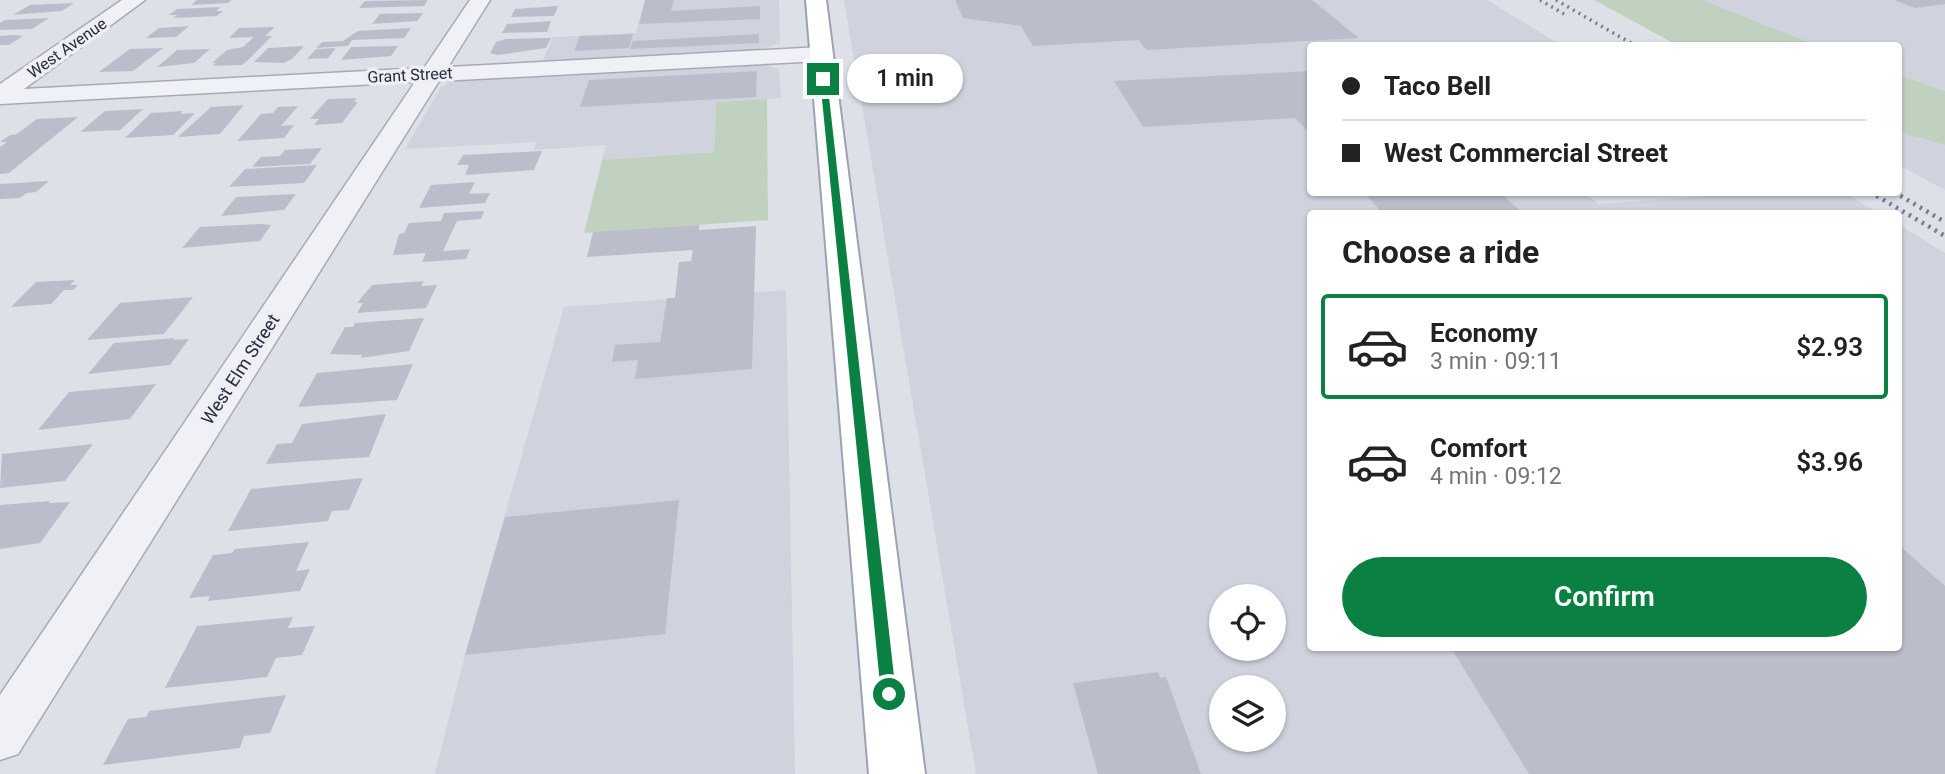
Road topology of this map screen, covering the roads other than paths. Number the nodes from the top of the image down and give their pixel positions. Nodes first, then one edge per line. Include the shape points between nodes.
1 (135, 0) edge
2 (480, 0) edge
3 (816, 0) edge
4 (821, 54) junction
5 (433, 74) junction
6 (0, 96) edge
7 (0, 738) edge
8 (897, 774) edge

1 - 6 street, West Avenue
2 - 5 street, West Elm Street
3 - 4 main road
4 - 5 street, Grant Street
4 - 8 main road
5 - 6 street, Grant Street
5 - 7 street, West Elm Street

